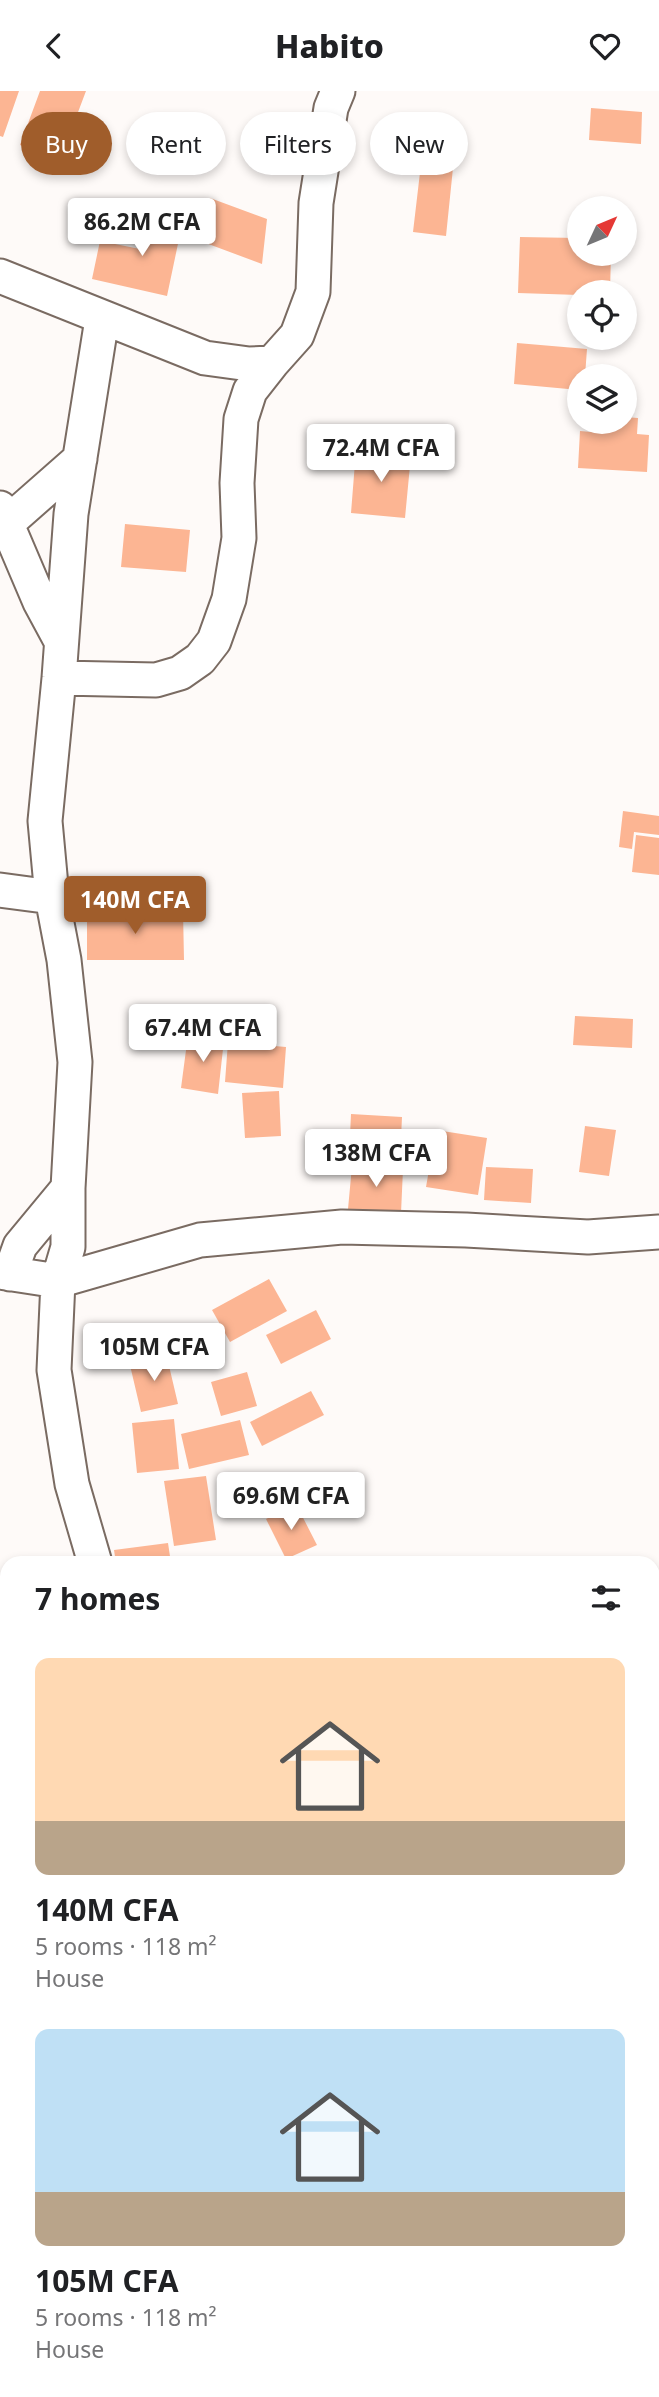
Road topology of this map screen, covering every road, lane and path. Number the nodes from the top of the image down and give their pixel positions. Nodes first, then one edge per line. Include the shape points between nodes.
1 (338, 91) edge
2 (0, 276) edge
3 (102, 319) junction
4 (272, 363) junction
5 (80, 460) junction
6 (3, 516) edge
7 (61, 641) junction
8 (59, 678) junction
9 (0, 890) edge
10 (52, 897) junction
11 (68, 1188) junction
12 (659, 1233) edge
13 (5, 1273) edge
14 (58, 1281) junction
15 (93, 1556) edge

1 - 4 street via 331,108 316,203 313,292 297,335
2 - 3 street
3 - 4 street via 205,358
3 - 5 street
4 - 8 street via 250,391 241,419 239,538 229,599 214,641 200,659 180,673 156,680
5 - 6 street
5 - 7 street
6 - 7 street
7 - 8 street
8 - 10 street via 45,821
9 - 10 street
10 - 11 street via 75,1062
11 - 13 street via 20,1246
11 - 14 street via 68,1247
12 - 14 street via 588,1237 342,1227 200,1240
13 - 14 street
14 - 15 street via 54,1370 72,1484

